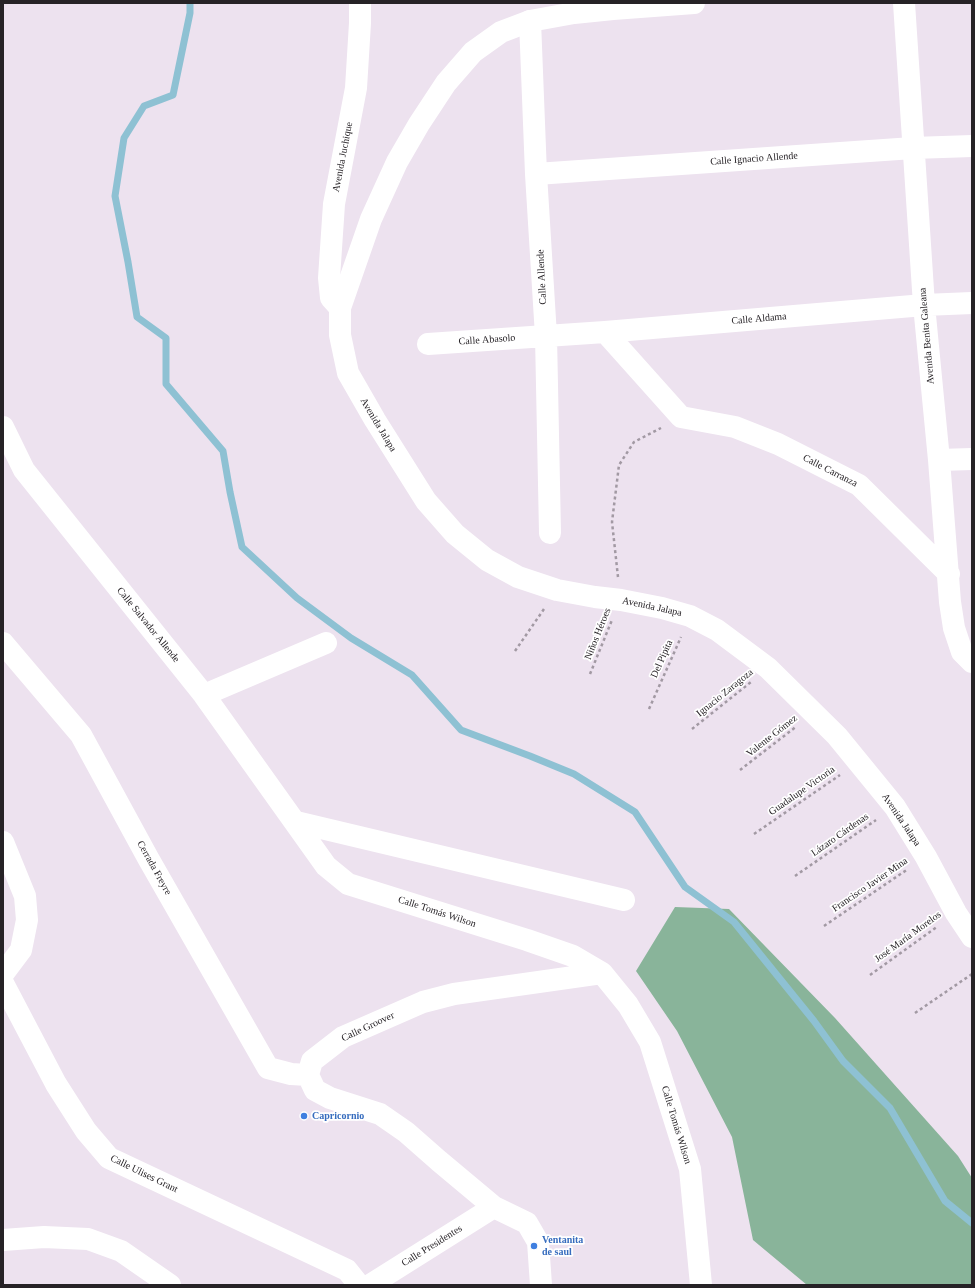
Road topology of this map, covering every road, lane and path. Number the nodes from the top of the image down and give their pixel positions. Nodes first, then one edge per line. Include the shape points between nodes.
1 (360, 3) edge
2 (694, 3) edge
3 (904, 3) edge
4 (530, 21) junction
5 (972, 146) edge
6 (913, 148) junction
7 (536, 174) junction
8 (972, 303) edge
9 (924, 305) junction
10 (340, 308) junction
11 (605, 332) junction
12 (546, 336) junction
13 (428, 344) dead end
14 (681, 417) junction
15 (3, 427) edge
16 (940, 460) junction
17 (972, 460) edge
18 (550, 533) dead end
19 (949, 574) junction
20 (557, 590) junction
21 (621, 600) junction
22 (690, 616) junction
23 (3, 643) edge
24 (326, 644) dead end
25 (516, 651) dead end
26 (972, 662) edge
27 (768, 668) junction
28 (590, 674) dead end
29 (204, 695) junction
30 (649, 709) dead end
31 (813, 714) junction
32 (692, 729) dead end
33 (858, 762) junction
34 (740, 770) dead end
35 (895, 807) junction
36 (296, 822) junction
37 (754, 834) dead end
38 (3, 842) edge
39 (926, 857) junction
40 (795, 876) dead end
41 (624, 900) dead end
42 (956, 913) junction
43 (824, 926) dead end
44 (972, 937) edge
45 (602, 973) junction
46 (3, 974) edge
47 (972, 974) edge
48 (870, 975) dead end
49 (3, 983) edge
50 (915, 1013) dead end
51 (308, 1075) junction
52 (494, 1207) junction
53 (3, 1240) edge
54 (170, 1285) edge
55 (359, 1285) edge
56 (370, 1285) edge
57 (541, 1285) edge
58 (701, 1285) edge

1 - 10 street, Avenida Juchique via 356,88 334,204 329,278 331,298
2 - 4 street via 574,13
3 - 6 street, Avenida Benita Galeana
4 - 7 street, Calle Allende
4 - 10 street via 501,32 473,52 446,83 397,162 371,219
5 - 6 street, Calle Ignacio Allende
6 - 7 street, Calle Ignacio Allende
6 - 9 street, Avenida Benita Galeana
7 - 12 street, Calle Allende
8 - 9 street, Calle Aldama
9 - 11 street, Calle Aldama
9 - 16 street, Avenida Benita Galeana
10 - 20 street, Avenida Jalapa via 340,335 348,373 426,501 455,534 487,560 518,577
11 - 12 street, Calle Aldama
11 - 14 street
12 - 13 street, Calle Abasolo
12 - 18 street, Calle Allende
14 - 19 street, Calle Carranza via 735,428 778,444 859,485
14 - 21 path via 634,442 619,465 612,522
15 - 29 street, Calle Salvador Allende via 24,470
16 - 17 street
16 - 19 street, Avenida Benita Galeana
19 - 26 street, Avenida Benita Galeana via 954,628 962,652
20 - 21 street, Avenida Jalapa
20 - 25 path
21 - 22 street, Avenida Jalapa
21 - 28 path, Niños Héroes
22 - 27 street, Avenida Jalapa via 717,630
22 - 30 path, Del Pipita
23 - 51 street, Cerrada Freyre via 81,735 268,1068
24 - 29 street
27 - 31 street, Avenida Jalapa
27 - 32 path, Ignacio Zaragoza
29 - 36 street, Calle Salvador Allende
31 - 33 street, Avenida Jalapa via 837,736
31 - 34 path, Valente Gómez
33 - 35 street, Avenida Jalapa
33 - 37 path, Guadalupe Victoria
35 - 39 street, Avenida Jalapa
35 - 40 path, Lázaro Cárdenas
36 - 41 street
36 - 45 street, Calle Tomás Wilson via 326,866 348,884 573,956
38 - 46 street via 24,896 27,920 21,950
39 - 42 street, Avenida Jalapa
39 - 43 path, Francisco Javier Mina
42 - 44 street, Avenida Jalapa
42 - 48 path, José María Morelos
45 - 51 street, Calle Groover via 454,994 423,1002 343,1037 312,1061
45 - 58 street, Calle Tomás Wilson via 628,1005 650,1042 690,1169
47 - 50 path
49 - 55 street, Calle Ulises Grant via 56,1084 86,1131 108,1158 347,1270
51 - 52 street via 315,1090 330,1098 380,1114 406,1132
52 - 56 street, Calle Presidentes
52 - 57 street via 527,1223 538,1242
53 - 54 street via 44,1237 88,1239 121,1252

